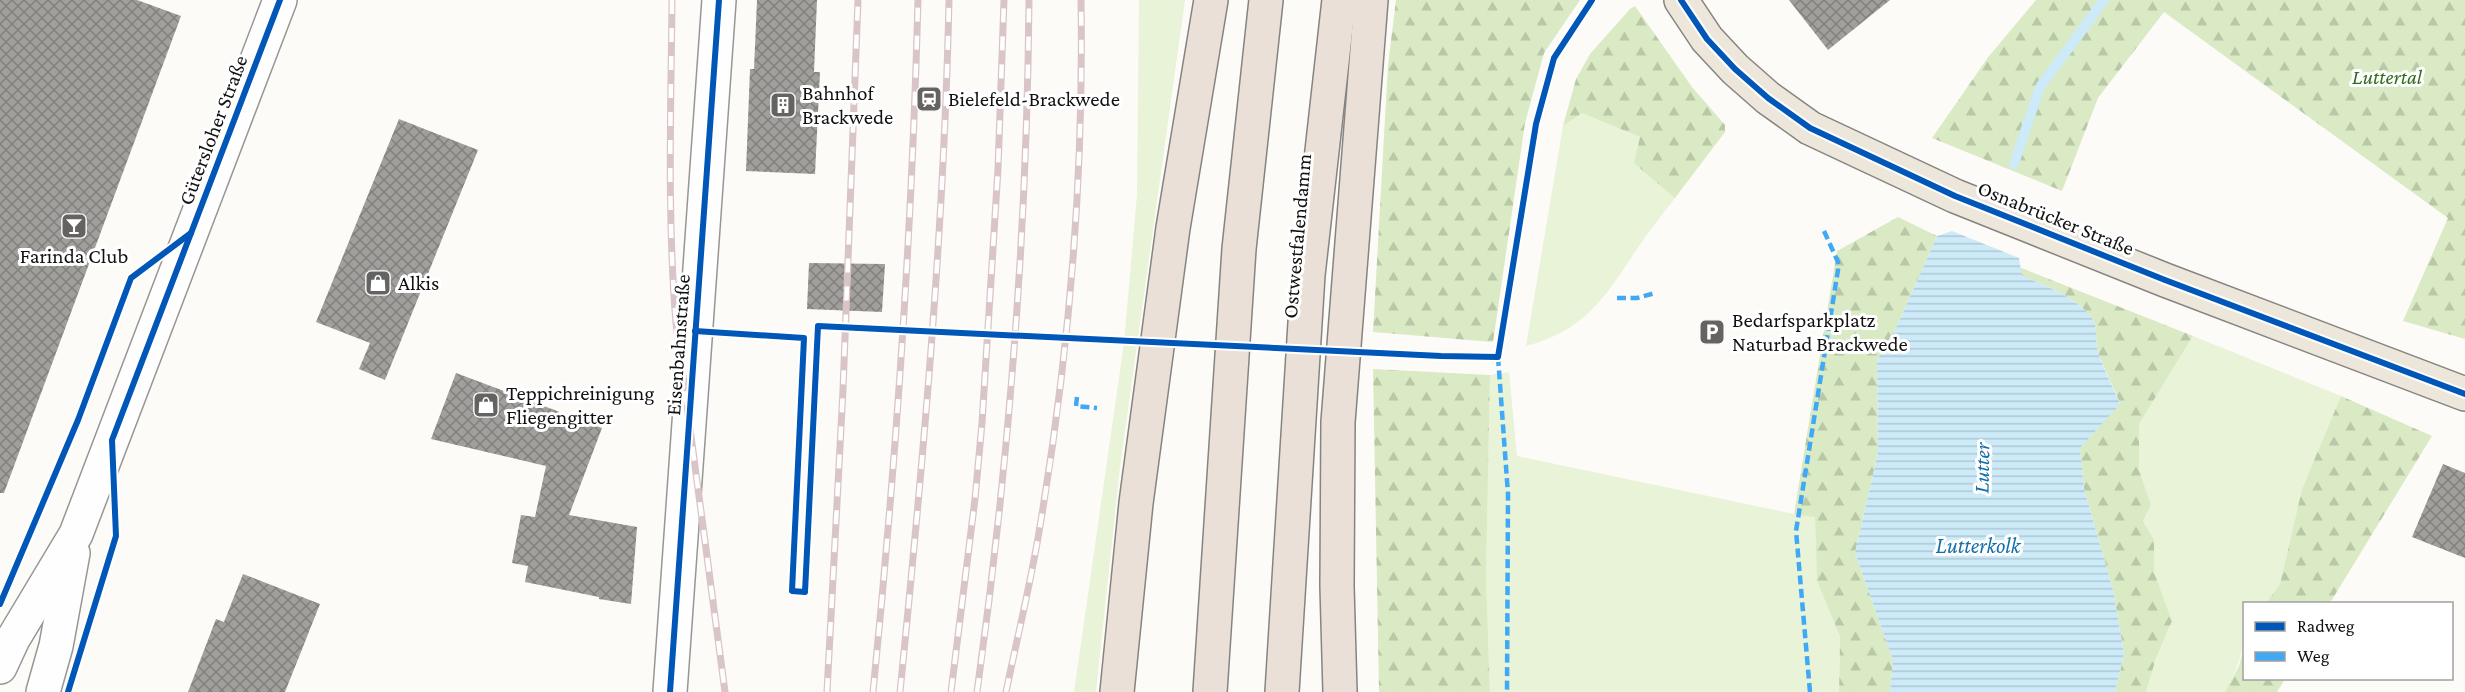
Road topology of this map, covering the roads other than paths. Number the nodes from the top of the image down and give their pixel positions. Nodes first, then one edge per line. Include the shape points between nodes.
1 (280, 0) edge
2 (719, 0) edge
3 (1211, 0) edge
4 (1266, 0) edge
5 (1338, 0) edge
6 (1371, 0) edge
7 (1681, 0) edge
8 (2465, 394) edge
9 (76, 534) junction
10 (0, 668) edge
11 (43, 692) edge
12 (670, 692) edge
13 (1118, 692) edge
14 (1210, 692) edge
15 (1282, 692) edge
16 (1340, 692) edge

1 - 9 street, Gütersloher Straße
2 - 12 street, Eisenbahnstraße
3 - 13 highway via 1173,228 1138,492
4 - 14 highway via 1239,249
5 - 15 highway, Ostwestfalendamm via 1308,275
6 - 16 highway via 1338,422
7 - 8 main road, Osnabrücker Straße via 1707,39 1735,69 1810,128 1966,201
9 - 10 street, Gütersloher Straße
9 - 11 street, Gütersloher Straße via 56,646

